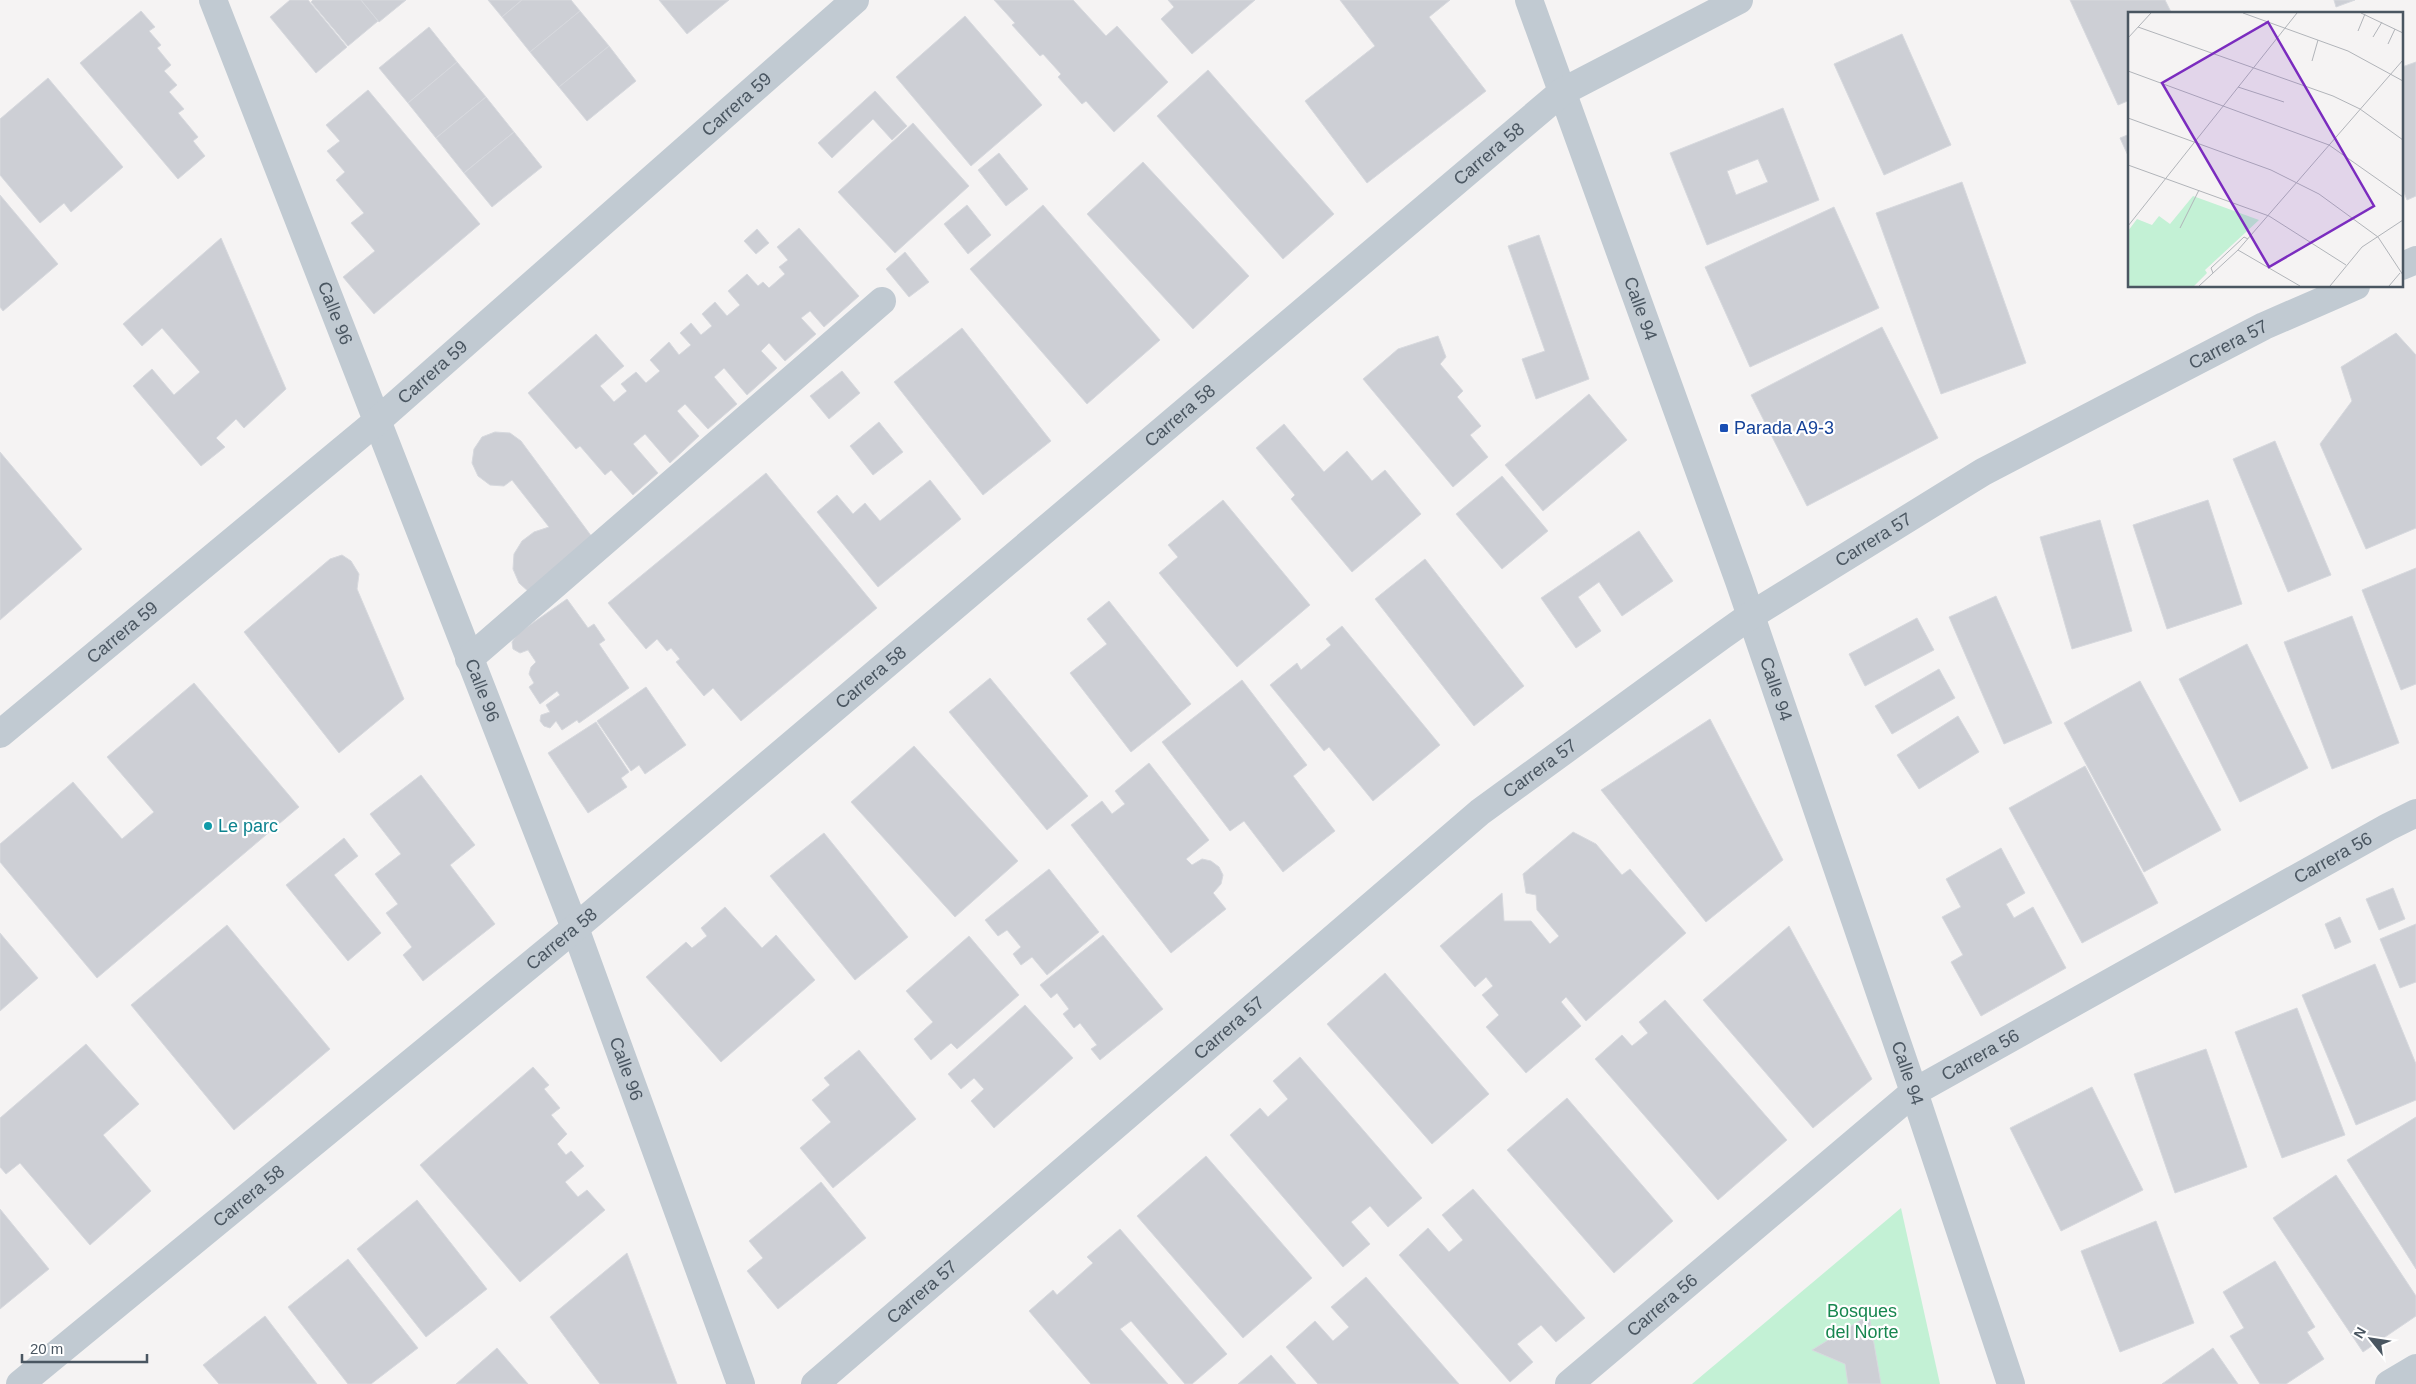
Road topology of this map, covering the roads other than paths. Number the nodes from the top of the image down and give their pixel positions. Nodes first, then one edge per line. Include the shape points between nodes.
1 (213, 0) edge
2 (855, 0) edge
3 (1529, 0) edge
4 (1739, 0) edge
5 (1562, 92) junction
6 (2416, 260) edge
7 (2404, 265) edge
8 (2351, 288) edge
9 (882, 301) dead end
10 (376, 422) junction
11 (1750, 616) junction
12 (469, 658) junction
13 (0, 734) edge
14 (2416, 813) edge
15 (575, 928) junction
16 (1914, 1092) junction
17 (2416, 1368) edge
18 (20, 1384) edge
19 (741, 1384) edge
20 (815, 1384) edge
21 (1569, 1384) edge
22 (2011, 1384) edge
23 (2389, 1384) edge

1 - 10 street, Calle 96
2 - 10 street, Carrera 59
3 - 5 street, Calle 94
4 - 5 street, Carrera 58
5 - 11 street, Calle 94
5 - 15 street, Carrera 58
6 - 7 street
8 - 11 street, Carrera 57 via 2264,326 1983,472
9 - 12 street
10 - 12 street, Calle 96
10 - 13 street, Carrera 59
11 - 16 street, Calle 94
11 - 20 street, Carrera 57 via 1480,812
12 - 15 street, Calle 96
14 - 16 street, Carrera 56
15 - 18 street, Carrera 58
15 - 19 street, Calle 96
16 - 21 street, Carrera 56
16 - 22 street, Calle 94
17 - 23 street

